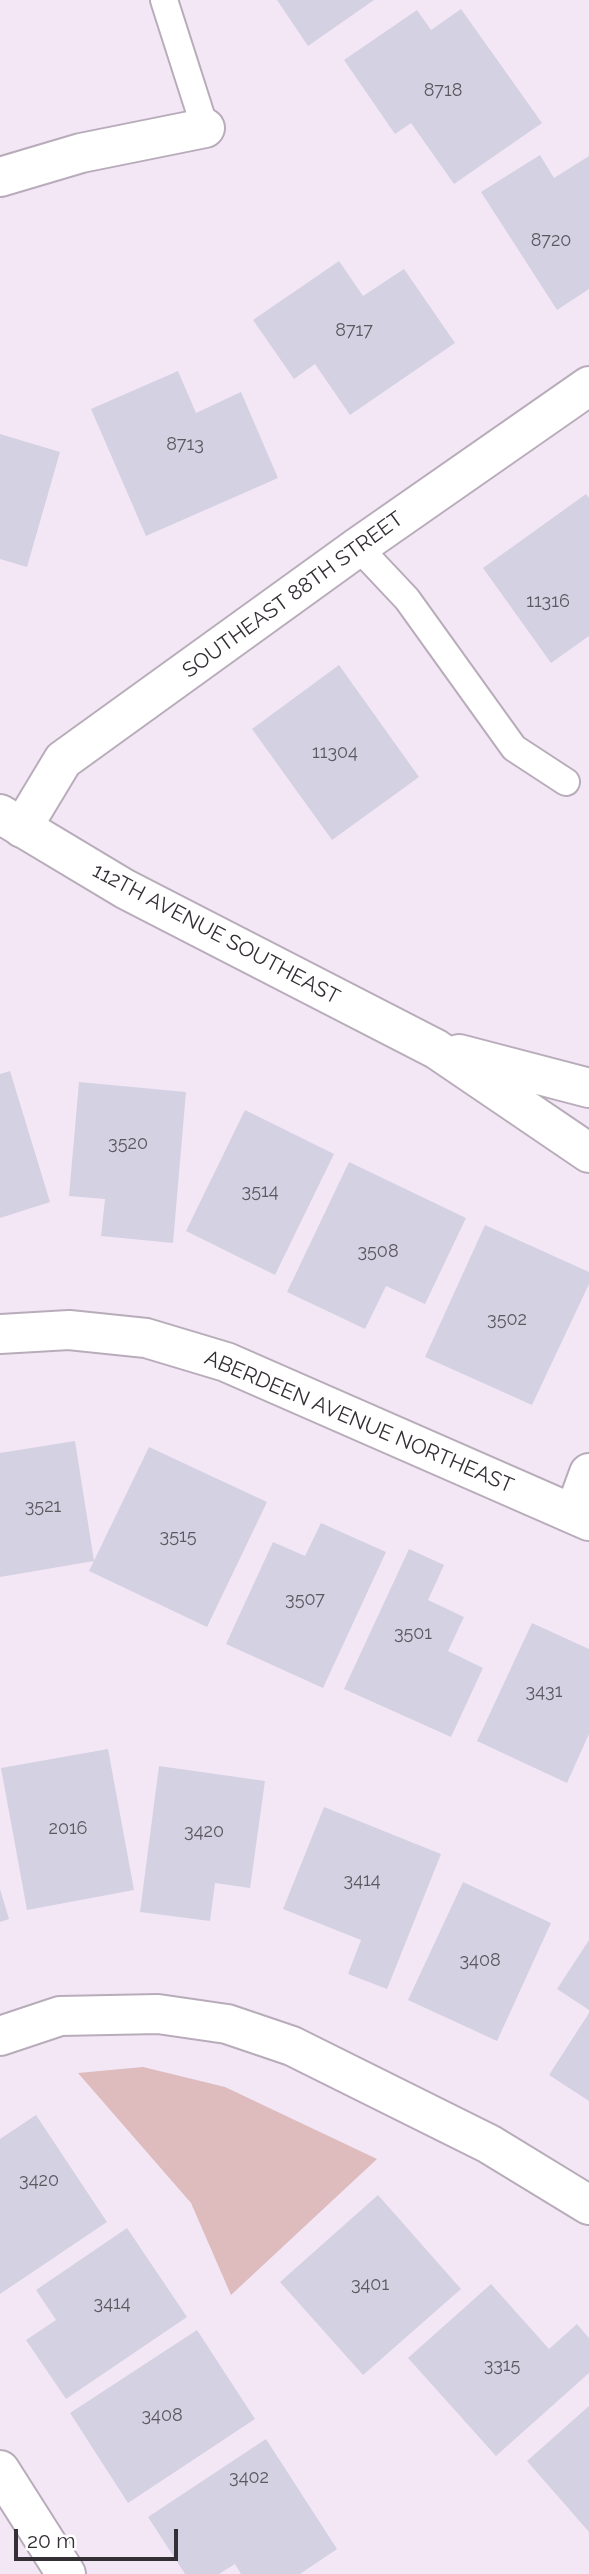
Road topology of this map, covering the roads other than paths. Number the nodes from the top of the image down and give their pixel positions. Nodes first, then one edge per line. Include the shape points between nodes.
1 (164, 0) edge
2 (205, 128) joint
3 (0, 177) edge
4 (589, 386) edge
5 (358, 547) junction
6 (566, 782) dead end
7 (7, 829) edge
8 (436, 1049) junction
9 (589, 1088) edge
10 (589, 1153) edge
11 (0, 1334) edge
12 (589, 1473) edge
13 (581, 1517) edge
14 (0, 2036) edge
15 (589, 2205) edge
16 (0, 2470) edge
17 (66, 2574) edge

1 - 2 lane
2 - 3 street via 81,153
4 - 5 street, SOUTHEAST 88TH STREET
5 - 6 lane via 407,599 514,748
5 - 7 street, SOUTHEAST 88TH STREET via 63,760
7 - 8 street, 112TH AVENUE SOUTHEAST
8 - 9 street, 112TH AVENUE SOUTHEAST
8 - 10 street, 112TH AVENUE SOUTHEAST
11 - 13 street, ABERDEEN AVENUE NORTHEAST via 69,1330 146,1338 226,1362
12 - 13 street
14 - 15 street via 60,2017 158,2014 227,2024 292,2046 489,2144
16 - 17 street

